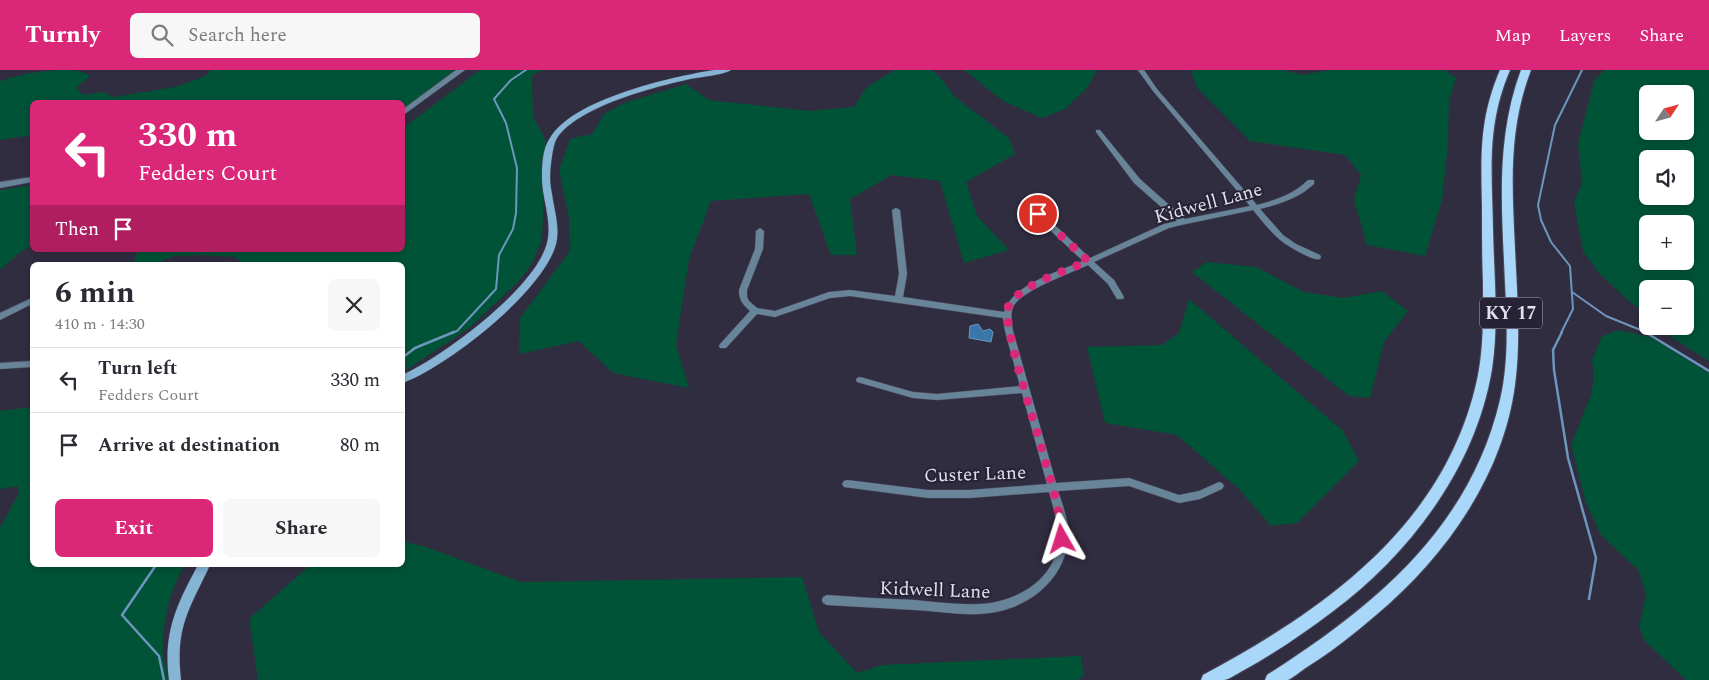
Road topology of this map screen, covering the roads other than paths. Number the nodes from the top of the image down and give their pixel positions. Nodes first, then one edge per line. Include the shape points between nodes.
1 (461, 70) edge
2 (727, 70) edge
3 (1141, 70) edge
4 (1505, 70) edge
5 (1526, 70) edge
6 (405, 112) edge
7 (1098, 131) dead end
8 (30, 180) edge
9 (1310, 182) dead end
10 (0, 185) edge
11 (1025, 202) dead end
12 (1256, 209) junction
13 (896, 210) dead end
14 (1182, 222) junction
15 (760, 231) dead end
16 (1316, 257) dead end
17 (1088, 261) junction
18 (1120, 297) dead end
19 (898, 300) junction
20 (30, 302) edge
21 (755, 311) junction
22 (1006, 315) junction
23 (0, 317) edge
24 (723, 346) dead end
25 (30, 364) edge
26 (0, 366) edge
27 (405, 377) edge
28 (860, 380) dead end
29 (1025, 389) junction
30 (847, 484) dead end
31 (1053, 486) junction
32 (1219, 486) dead end
33 (203, 567) edge
34 (827, 600) dead end
35 (175, 680) edge
36 (1209, 680) edge
37 (1273, 680) edge

1 - 6 street
2 - 27 main road via 671,81 619,98 590,109 564,125 555,137 547,161 546,185 552,225 551,247 544,263 521,290 453,350
3 - 12 street
4 - 36 main road, KY 17 via 1489,117 1486,144 1488,341 1484,380 1465,441 1453,467 1425,512 1383,560 1353,587 1303,626
5 - 37 main road, KY 17 via 1517,90 1508,131 1511,372 1502,418 1486,464 1457,516 1409,577 1338,639
7 - 14 street via 1137,181
8 - 10 street
9 - 12 street, Kidwell Lane via 1305,189
11 - 17 street
12 - 14 street, Kidwell Lane
12 - 16 street via 1286,241
13 - 19 street via 903,274
14 - 17 street, Kidwell Lane
15 - 21 street via 759,249 743,290 746,304
17 - 18 street via 1112,282
17 - 22 street, Kidwell Lane via 1023,292 1008,306
19 - 21 street via 842,293 774,314
19 - 22 street
20 - 23 street
21 - 24 street
22 - 29 street, Kidwell Lane
25 - 26 street
28 - 29 street via 913,395 937,397
29 - 31 street, Kidwell Lane
30 - 31 street, Custer Lane via 928,494 970,494
31 - 32 street, Custer Lane via 1129,482 1179,499
31 - 34 street, Kidwell Lane via 1063,526 1059,561 1046,581 1017,601 980,609
33 - 35 main road via 181,608 175,627

